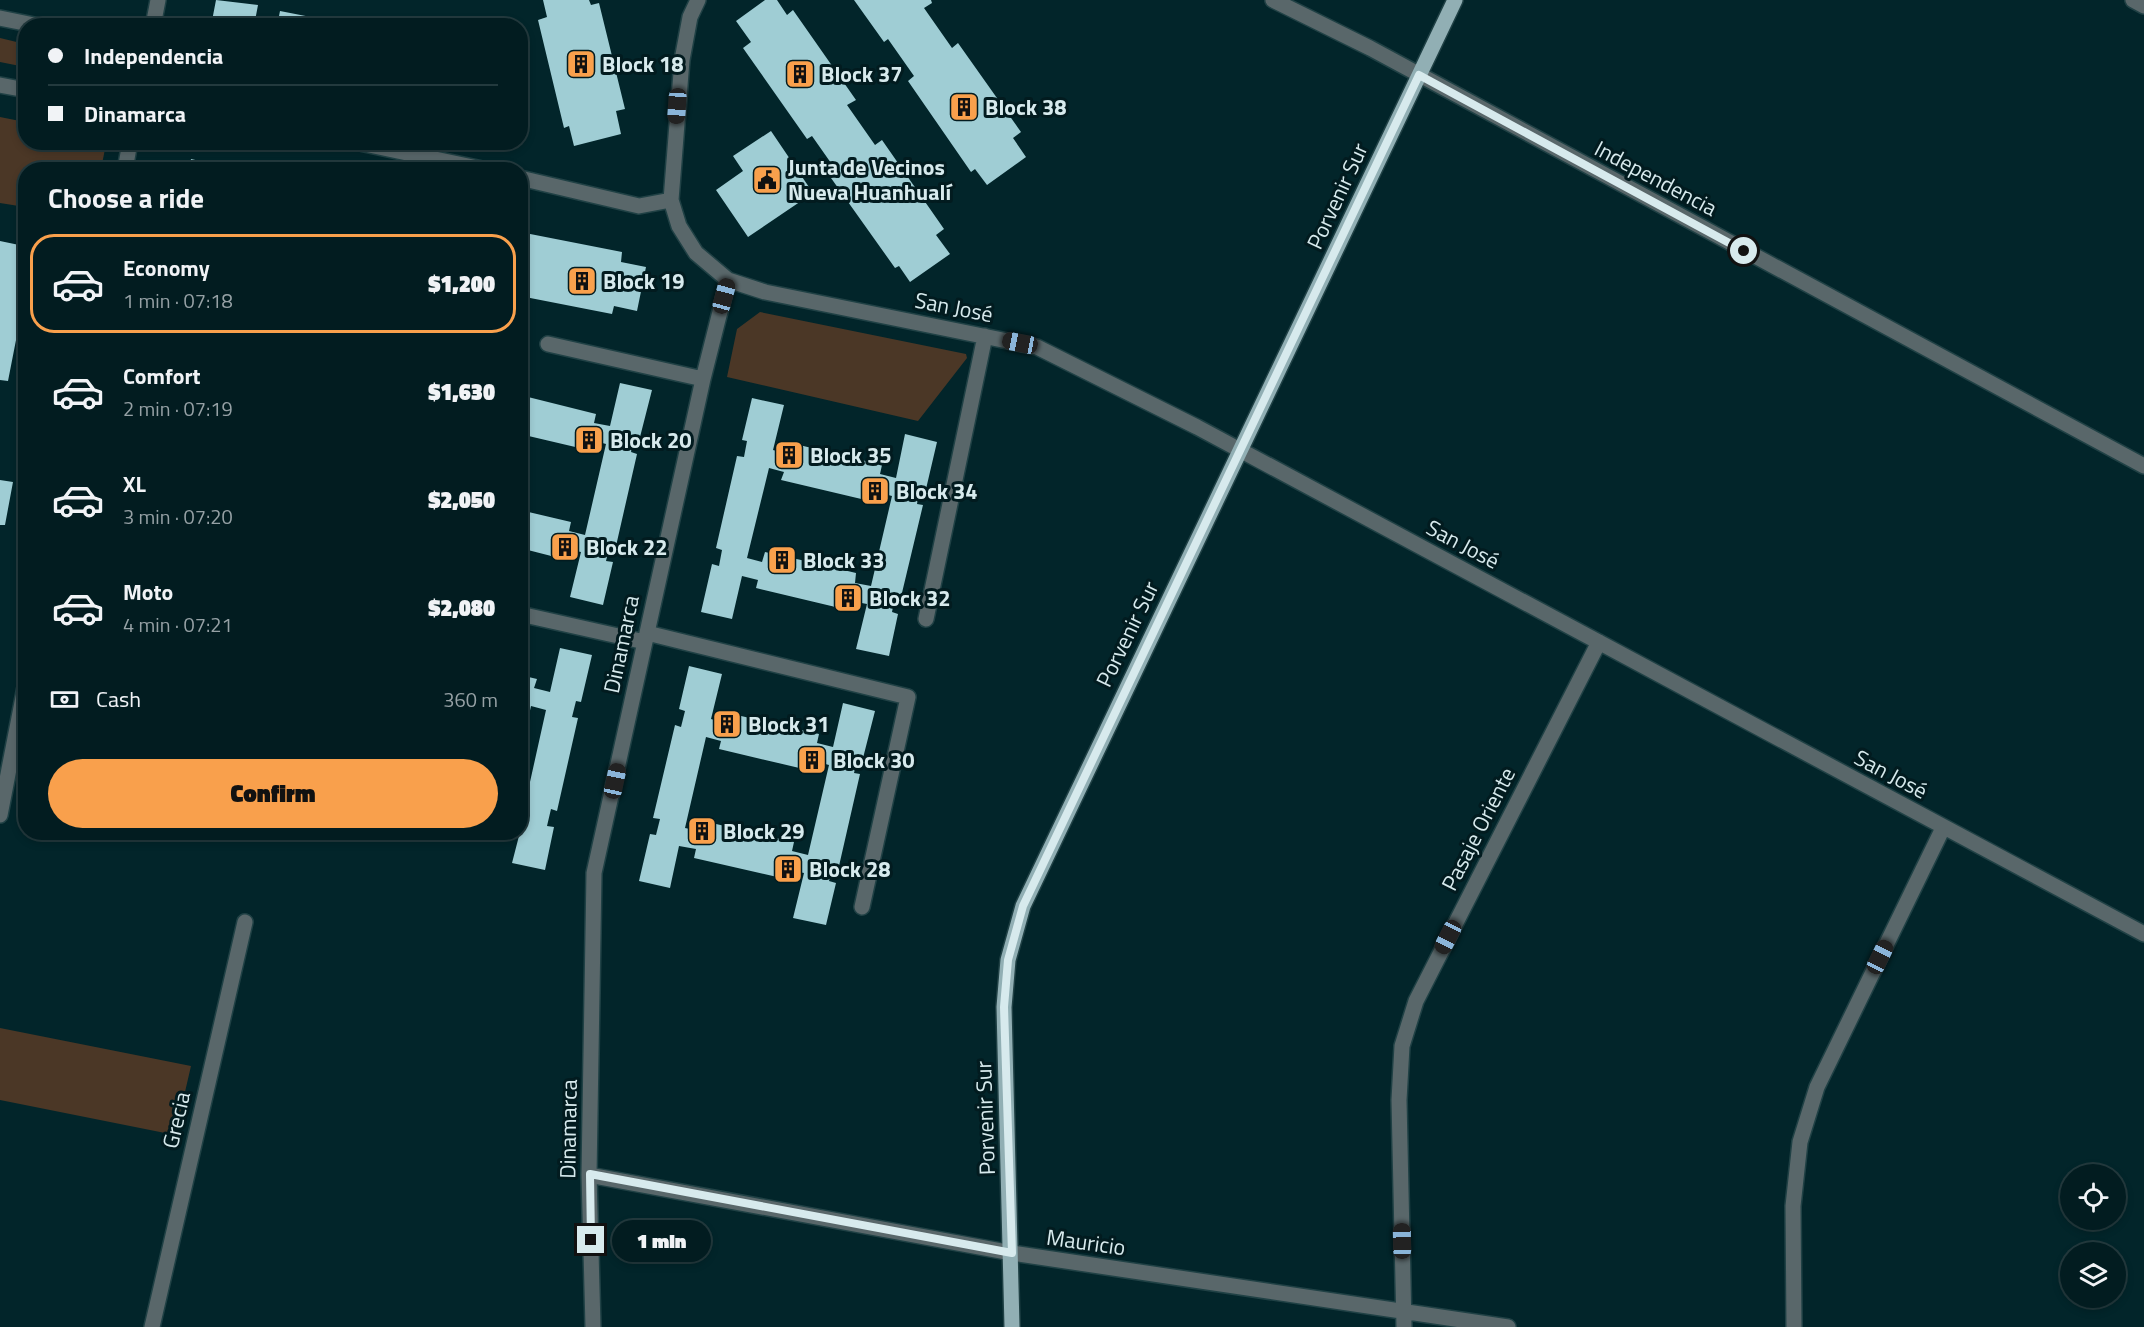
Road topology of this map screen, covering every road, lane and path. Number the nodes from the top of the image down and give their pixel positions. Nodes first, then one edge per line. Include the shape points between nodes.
1 (158, 0) edge
2 (698, 0) edge
3 (1273, 0) edge
4 (1455, 0) edge
5 (2133, 0) edge
6 (2144, 6) edge
7 (0, 18) edge
8 (155, 18) edge
9 (18, 22) edge
10 (1419, 75) junction
11 (0, 85) edge
12 (18, 88) edge
13 (393, 150) edge
14 (449, 162) edge
15 (528, 180) edge
16 (671, 200) junction
17 (728, 280) junction
18 (985, 336) junction
19 (548, 344) dead end
20 (703, 379) junction
21 (1240, 451) junction
22 (2144, 466) edge
23 (528, 615) edge
24 (926, 619) dead end
25 (646, 637) junction
26 (1599, 642) junction
27 (18, 723) edge
28 (0, 815) edge
29 (1943, 828) junction
30 (862, 907) dead end
31 (245, 922) dead end
32 (2144, 934) edge
33 (590, 1174) junction
34 (1012, 1253) junction
35 (1404, 1319) edge
36 (152, 1327) edge
37 (593, 1327) edge
38 (1012, 1327) edge
39 (1508, 1327) edge
40 (1794, 1327) edge

1 - 8 street
2 - 16 street via 690,17 682,60
3 - 10 street, Independencia
4 - 10 main road, Porvenir Sur
5 - 6 street
7 - 9 street
10 - 21 main road, Porvenir Sur
10 - 22 street, Independencia
11 - 12 street
13 - 14 street
15 - 16 street via 639,206
16 - 17 street via 679,226 696,253
17 - 18 street, San José via 765,292
17 - 20 street, Dinamarca
18 - 21 street, San José via 1037,346
18 - 24 street
19 - 20 street
20 - 25 street, Dinamarca
21 - 26 street, San José
21 - 34 main road, Porvenir Sur via 1023,906 1008,960 1004,1007
23 - 25 street
25 - 30 street via 908,697
25 - 33 street, Dinamarca via 594,873
26 - 29 street, San José
26 - 35 street, Pasaje Oriente via 1416,1000 1402,1046 1399,1100
27 - 28 street
29 - 32 street, San José
29 - 40 street via 1817,1087 1800,1142 1793,1206
31 - 36 street, Grecia
33 - 34 street, Mauricio
33 - 37 street, Dinamarca
34 - 35 street, Mauricio
34 - 38 main road, Porvenir Sur
35 - 39 street, Mauricio

